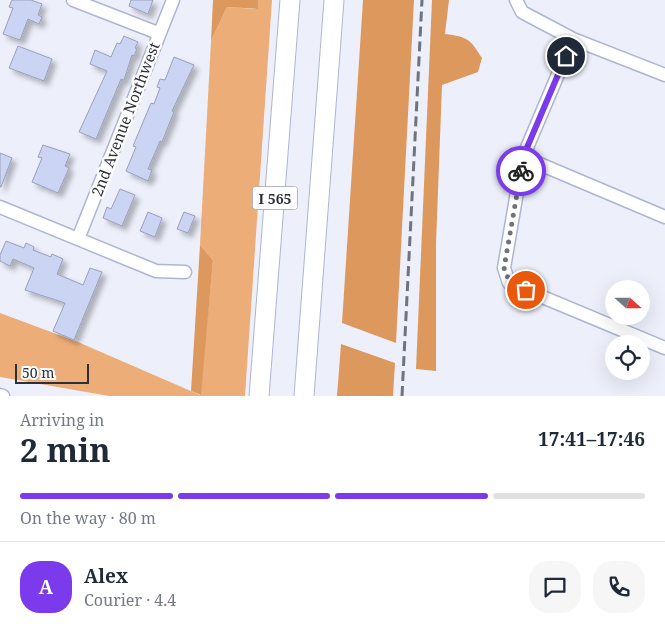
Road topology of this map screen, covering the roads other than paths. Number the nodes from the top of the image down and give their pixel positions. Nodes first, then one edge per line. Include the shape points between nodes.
1 (73, 0) edge
2 (173, 0) edge
3 (290, 0) edge
4 (334, 0) edge
5 (516, 0) edge
6 (158, 33) junction
7 (573, 39) junction
8 (665, 75) edge
9 (523, 157) junction
10 (0, 207) edge
11 (665, 216) edge
12 (78, 239) junction
13 (185, 272) dead end
14 (665, 348) edge
15 (259, 396) edge
16 (304, 396) edge

1 - 6 street
2 - 6 street, 2nd Avenue Northwest
3 - 15 highway, I 565
4 - 16 highway, I 565
5 - 7 street via 522,12
6 - 12 street, 2nd Avenue Northwest
7 - 8 street
7 - 9 street
9 - 11 street
9 - 14 street via 504,268 510,283
10 - 12 street
12 - 13 street via 156,271

